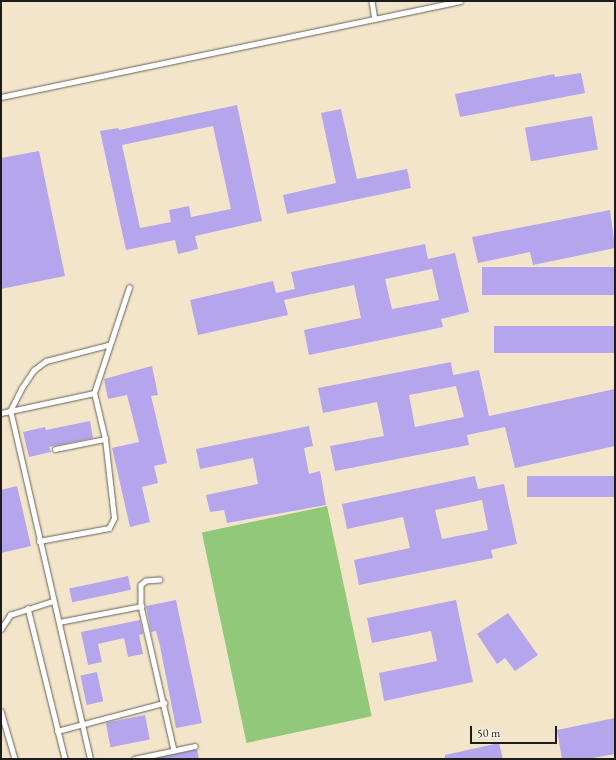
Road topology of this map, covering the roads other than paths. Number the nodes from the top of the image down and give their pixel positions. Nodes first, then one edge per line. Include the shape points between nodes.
1 (372, 1) edge
2 (460, 1) edge
3 (375, 19) junction
4 (1, 97) edge
5 (129, 288) dead end
6 (108, 345) junction
7 (94, 393) junction
8 (10, 411) junction
9 (1, 413) edge
10 (105, 440) junction
11 (55, 449) dead end
12 (39, 541) junction
13 (160, 580) dead end
14 (53, 601) junction
15 (141, 606) junction
16 (28, 608) junction
17 (59, 622) junction
18 (1, 629) edge
19 (164, 703) junction
20 (1, 711) edge
21 (80, 726) junction
22 (57, 731) junction
23 (195, 746) dead end
24 (174, 750) junction
25 (15, 759) edge
26 (65, 759) edge
27 (90, 759) edge
28 (134, 759) edge

1 - 3 lane
2 - 3 lane
3 - 4 lane
5 - 6 lane
6 - 7 lane
6 - 8 lane via 46,361 34,370 20,389
7 - 8 lane
7 - 10 lane
8 - 9 lane
8 - 12 lane
10 - 11 lane
10 - 12 lane via 114,518 108,528
12 - 14 lane
13 - 15 lane via 146,581 141,585
14 - 16 lane
14 - 17 lane
15 - 17 lane
15 - 19 lane
16 - 18 lane via 10,615
16 - 22 lane
17 - 21 lane
19 - 21 lane
19 - 24 lane
20 - 25 lane
21 - 22 lane
21 - 27 lane
22 - 26 lane
23 - 24 lane
24 - 28 lane

